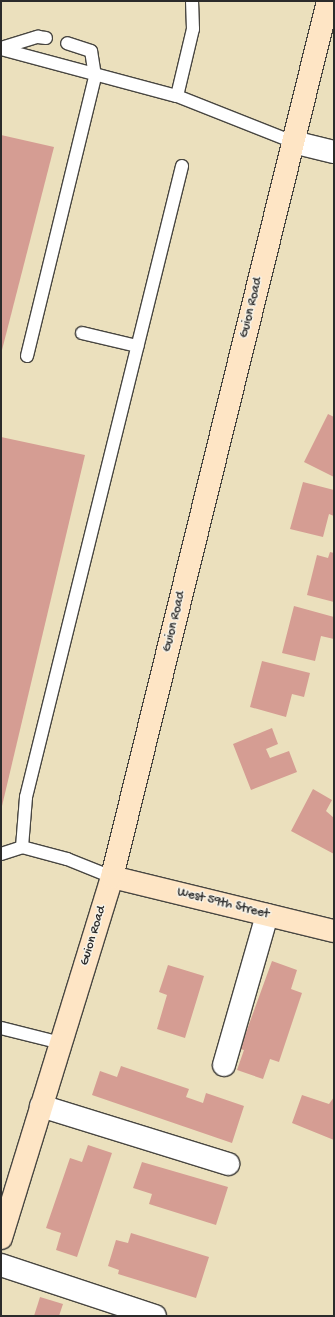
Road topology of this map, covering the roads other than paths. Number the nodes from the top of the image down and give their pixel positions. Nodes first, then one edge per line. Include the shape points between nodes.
1 (192, 1) edge
2 (328, 1) edge
3 (46, 38) dead end
4 (67, 43) dead end
5 (1, 48) edge
6 (95, 76) junction
7 (177, 96) junction
8 (293, 142) junction
9 (334, 152) edge
10 (182, 166) dead end
11 (82, 333) dead end
12 (137, 346) junction
13 (27, 356) dead end
14 (22, 847) junction
15 (1, 854) edge
16 (112, 877) junction
17 (268, 915) junction
18 (334, 931) edge
19 (1, 1028) edge
20 (61, 1043) junction
21 (224, 1065) dead end
22 (41, 1106) junction
23 (228, 1164) dead end
24 (6, 1204) edge
25 (1, 1238) edge
26 (1, 1265) edge
27 (155, 1316) edge

1 - 7 lane via 193,29
2 - 8 street, Guion Road
3 - 5 lane via 38,36
4 - 6 lane via 91,51
5 - 6 lane
6 - 7 lane
6 - 13 lane
7 - 8 lane
8 - 9 street
8 - 16 street, Guion Road
10 - 12 lane
11 - 12 lane
12 - 14 lane via 26,797
14 - 15 lane
14 - 16 lane via 67,859
16 - 17 street, West 59th Street
16 - 20 street, Guion Road
17 - 18 street, West 59th Street
17 - 21 street
19 - 20 lane
20 - 22 street, Guion Road
22 - 23 street
22 - 24 street, Guion Road
24 - 25 street, Guion Road
26 - 27 street

